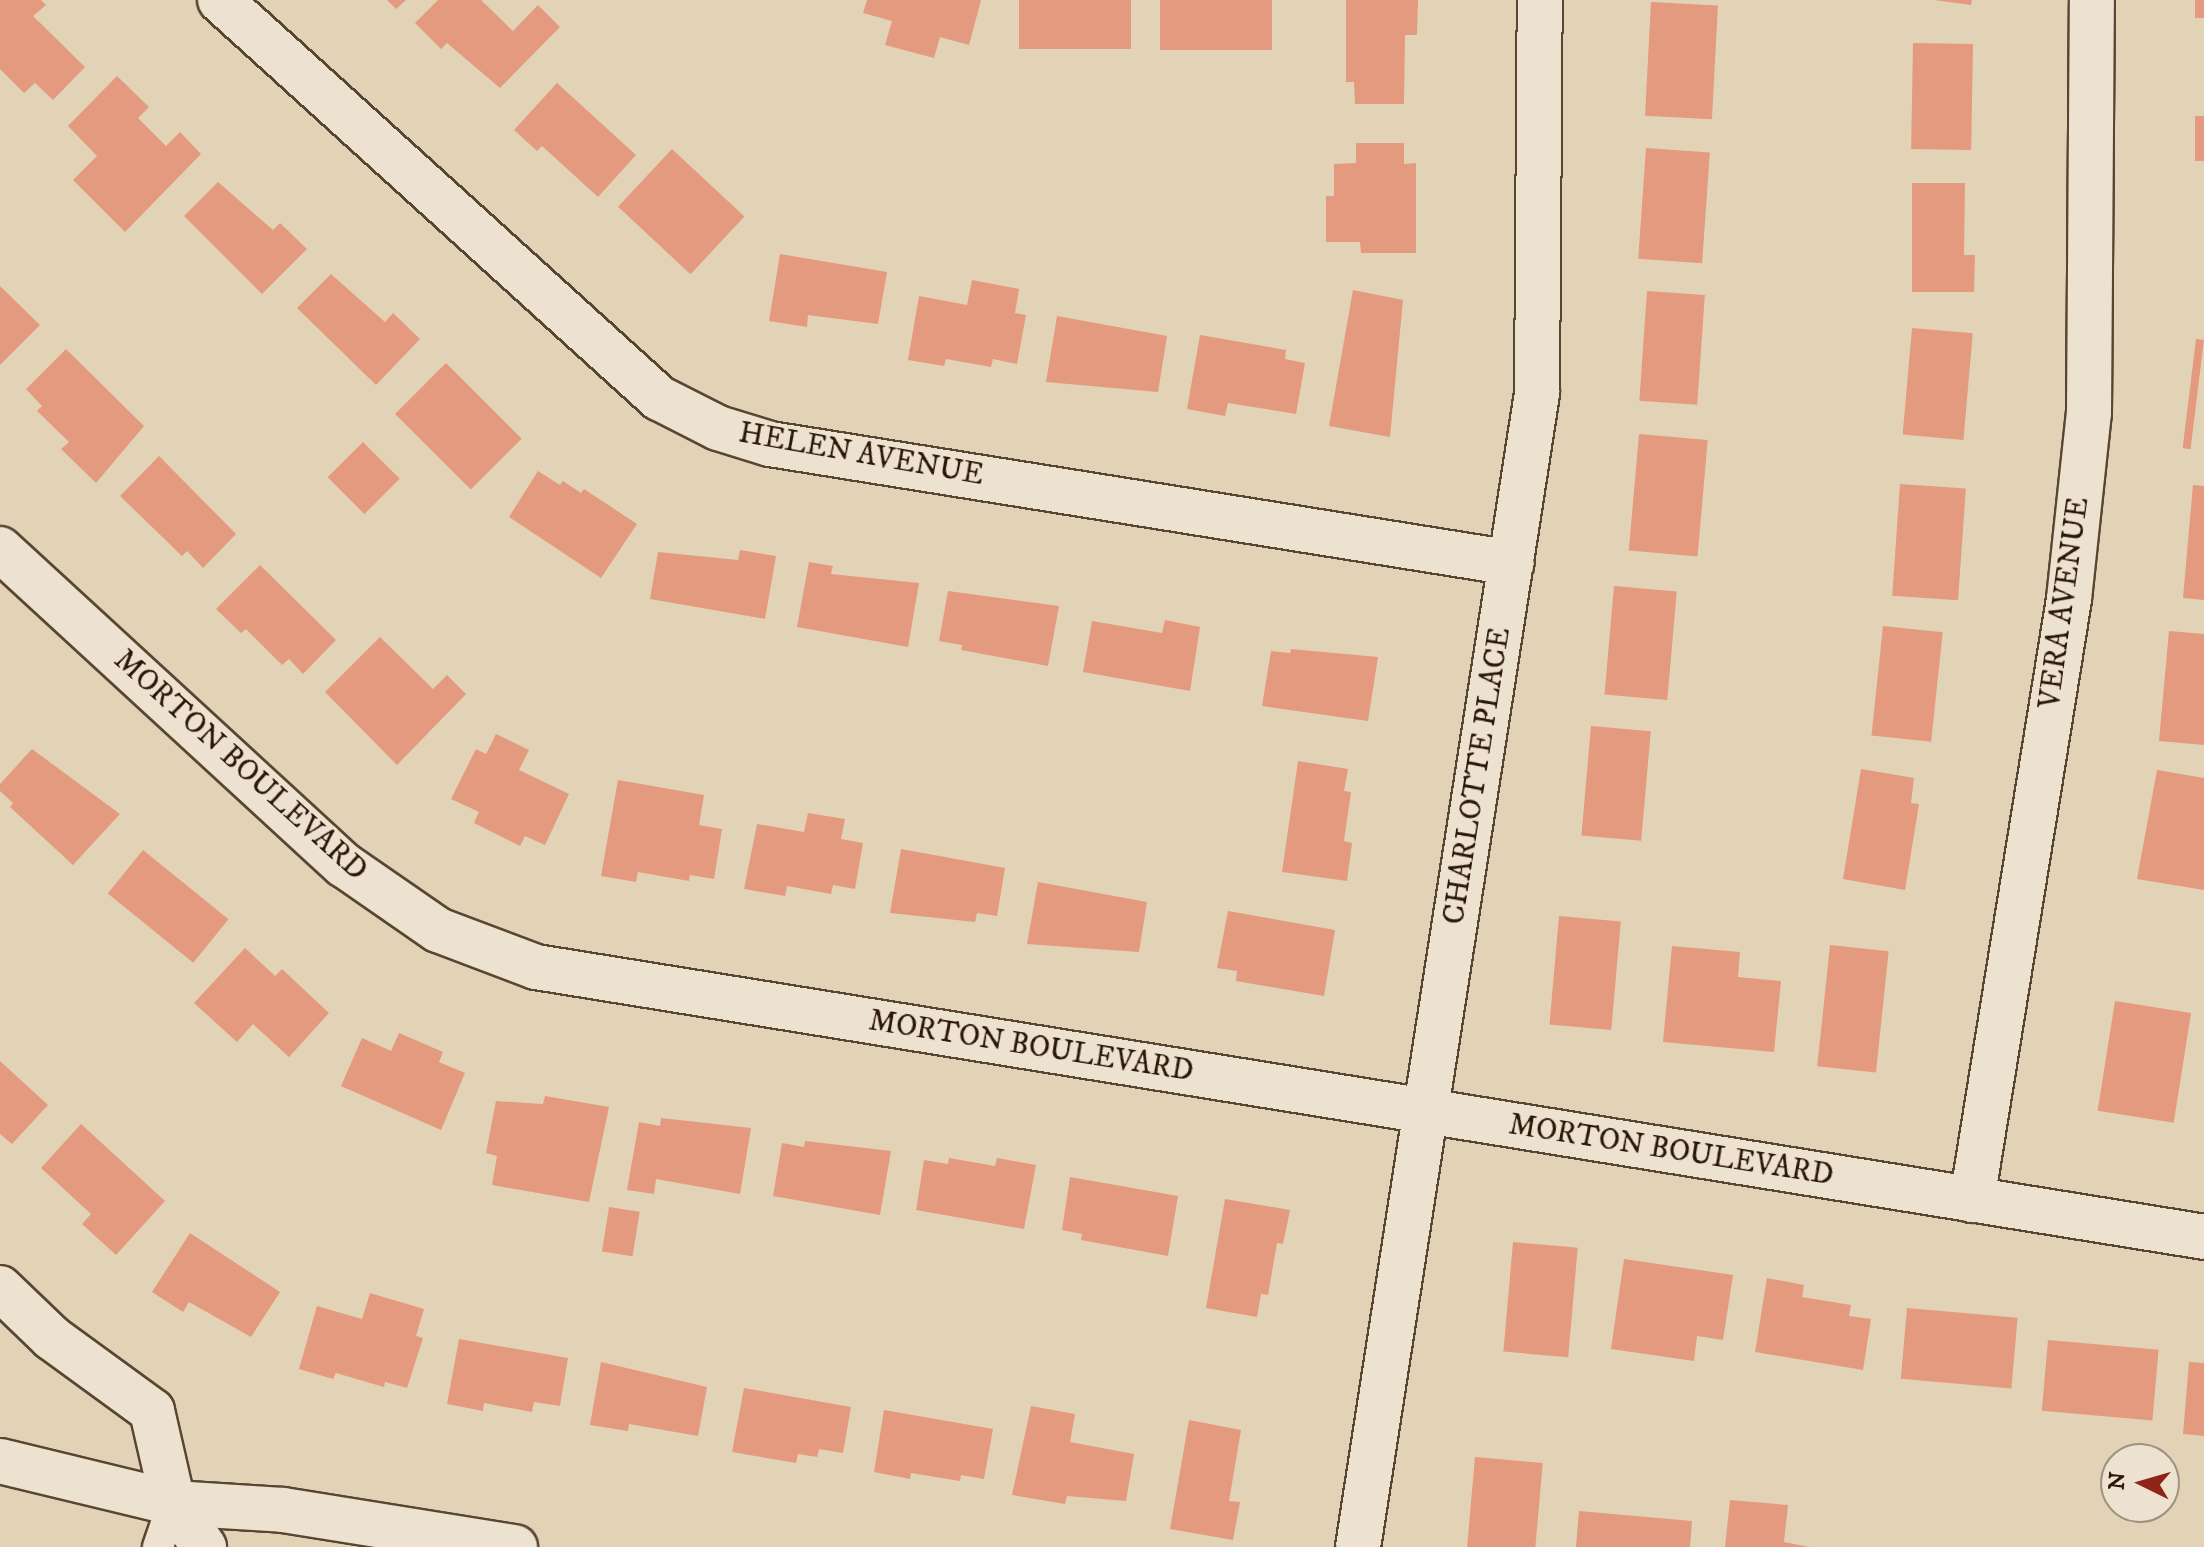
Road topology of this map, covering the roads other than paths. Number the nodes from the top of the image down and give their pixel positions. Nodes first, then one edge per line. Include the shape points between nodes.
1 (220, 0) edge
2 (1540, 0) edge
3 (2092, 0) edge
4 (0, 549) edge
5 (1512, 563) junction
6 (1425, 1112) junction
7 (1972, 1200) junction
8 (2204, 1237) edge
9 (0, 1288) edge
10 (0, 1461) edge
11 (173, 1503) junction
12 (158, 1547) edge
13 (204, 1547) edge
14 (515, 1547) edge
15 (1358, 1547) edge

1 - 5 street, HELEN AVENUE via 659,398 718,428 770,444
2 - 5 street, CHARLOTTE PLACE via 1537,393
3 - 7 street, VERA AVENUE via 2089,413 2069,599
4 - 6 street, MORTON BOULEVARD via 344,865 438,930 536,967
5 - 6 street, CHARLOTTE PLACE
6 - 7 street, MORTON BOULEVARD
6 - 15 street, CHARLOTTE PLACE
7 - 8 street, MORTON BOULEVARD
9 - 11 street via 52,1338 152,1411
10 - 11 street
11 - 12 lane
11 - 13 street
11 - 14 street via 283,1510

